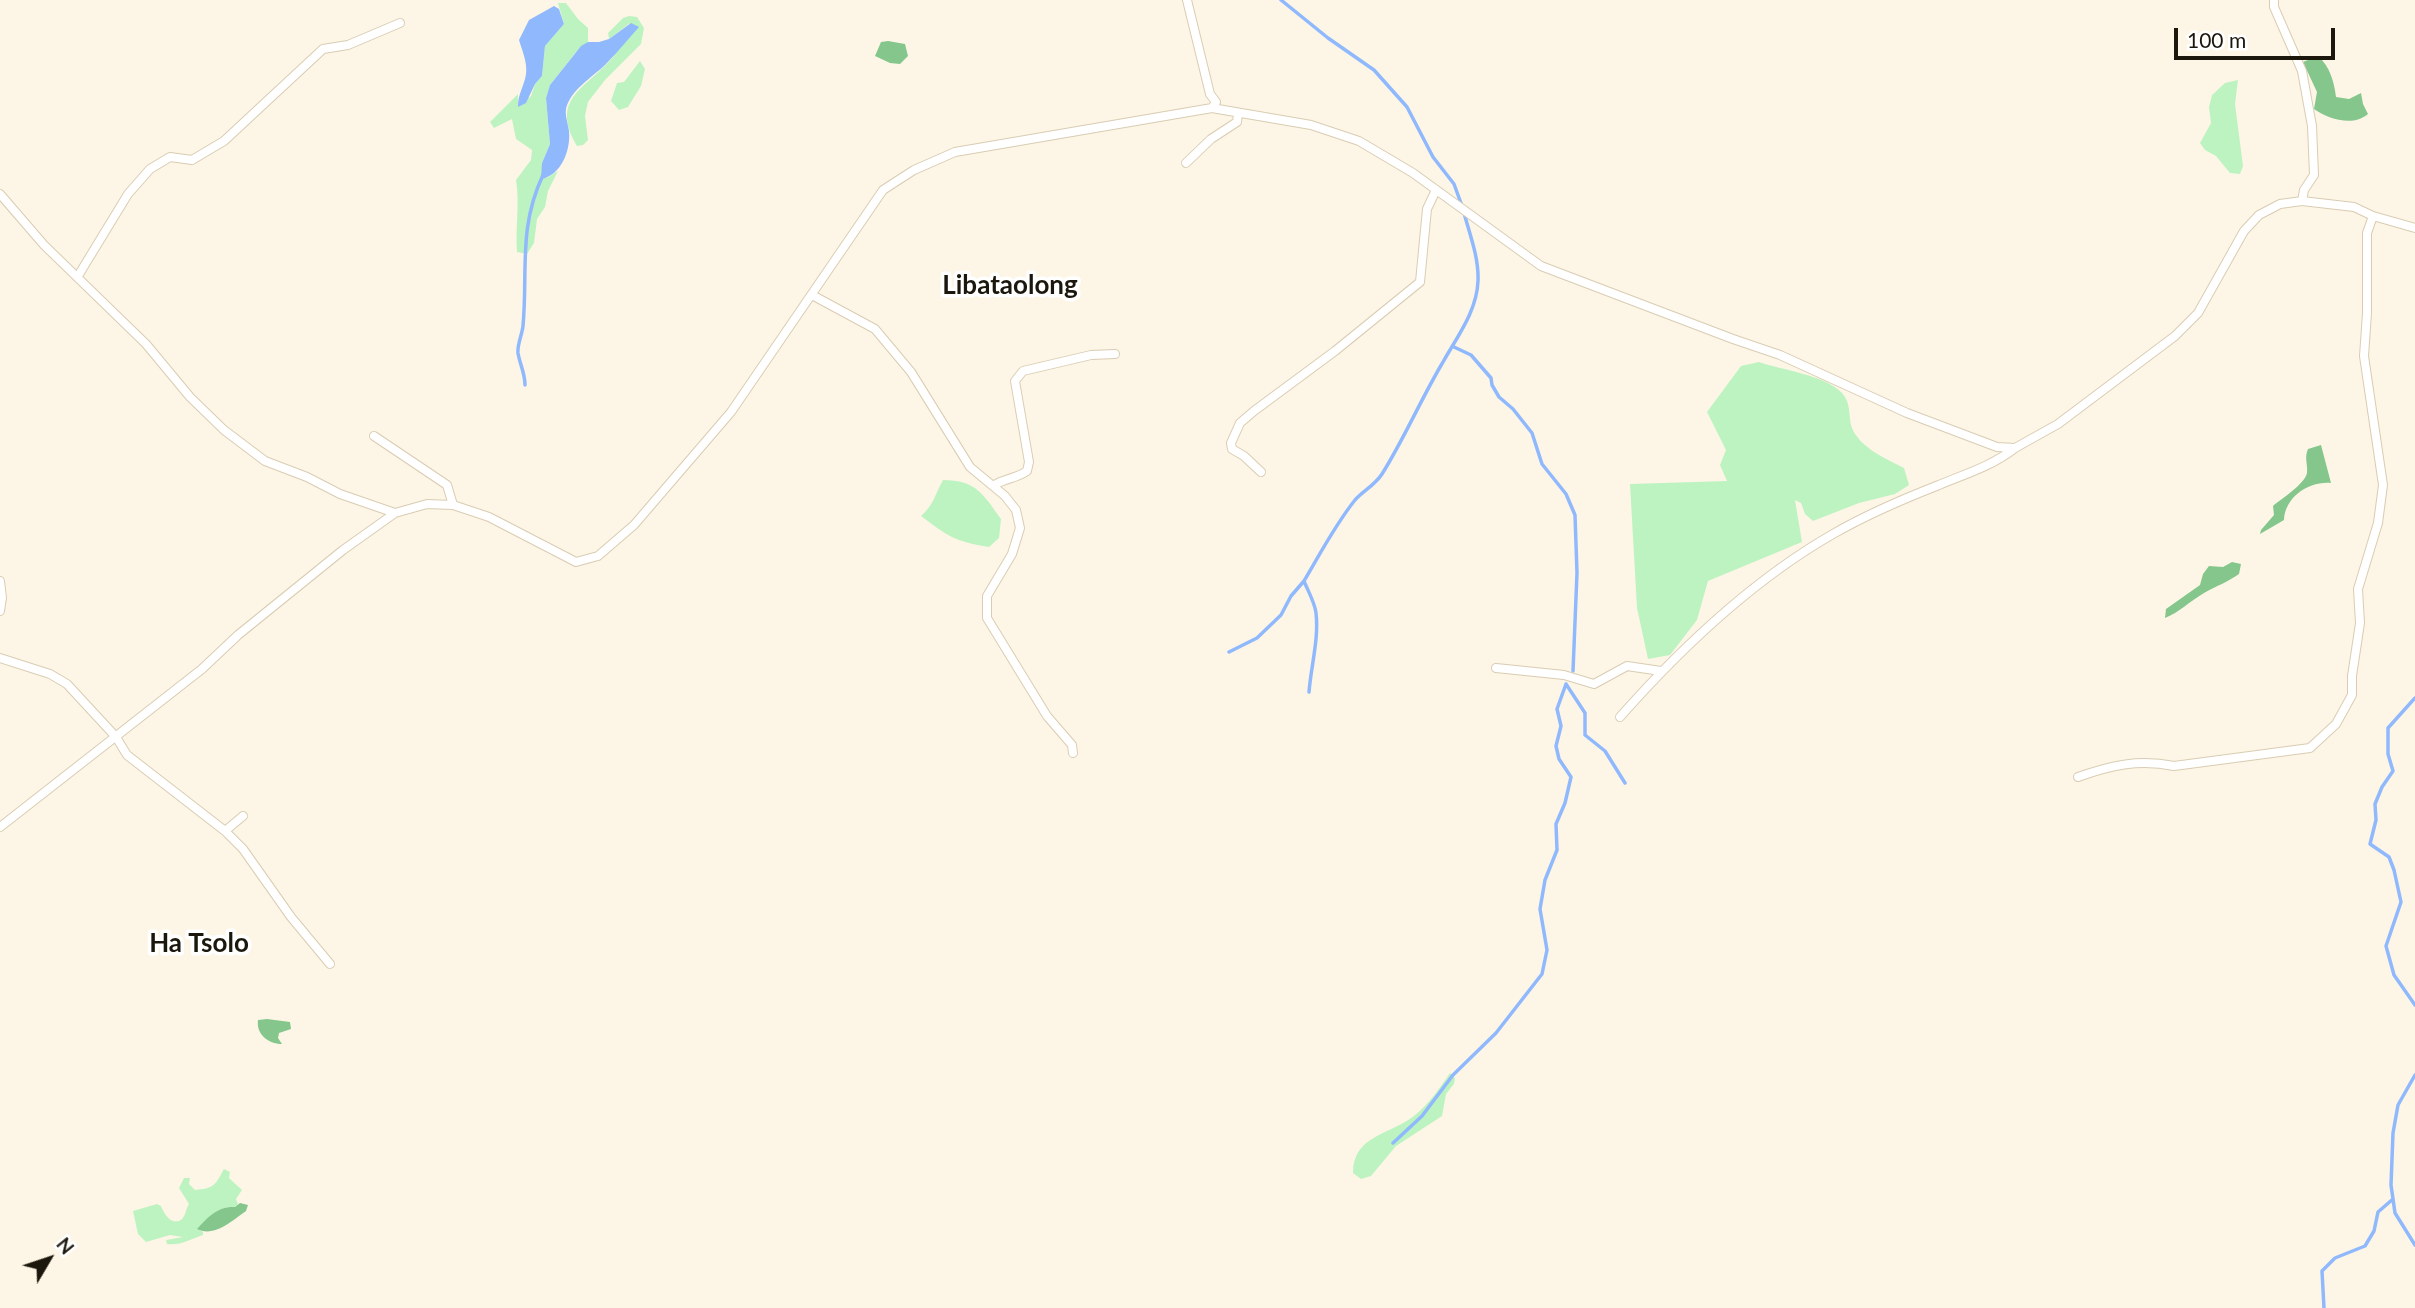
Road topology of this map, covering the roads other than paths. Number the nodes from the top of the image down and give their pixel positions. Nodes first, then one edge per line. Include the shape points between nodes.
1 (1187, 0) edge
2 (2274, 0) edge
3 (400, 23) dead end
4 (1212, 108) junction
5 (1238, 114) junction
6 (1186, 163) dead end
7 (1436, 190) junction
8 (0, 194) edge
9 (2302, 201) junction
10 (2373, 216) junction
11 (2415, 228) edge
12 (78, 276) junction
13 (813, 295) junction
14 (1115, 354) dead end
15 (374, 436) dead end
16 (2015, 448) junction
17 (1261, 472) dead end
18 (993, 486) junction
19 (453, 505) junction
20 (395, 513) junction
21 (0, 581) edge
22 (0, 611) edge
23 (0, 658) edge
24 (1496, 668) dead end
25 (1661, 671) junction
26 (1620, 717) dead end
27 (116, 737) junction
28 (1073, 753) dead end
29 (2078, 777) dead end
30 (243, 816) dead end
31 (0, 827) edge
32 (225, 831) junction
33 (330, 964) dead end

1 - 4 street via 1200,60 1216,102
2 - 9 street via 2302,71 2312,126 2314,175
3 - 12 street via 348,45 323,49 224,141 192,160 170,157 150,169 128,194
4 - 5 street
4 - 13 street via 955,152 914,170 883,190
5 - 6 street via 1237,122
5 - 7 street via 1311,125 1359,141
7 - 16 street via 1541,265 1780,355 1907,413 1997,447
7 - 17 street via 1427,209 1420,282 1240,423 1231,449
8 - 12 street
9 - 10 street via 2354,207
9 - 16 street via 2280,204 2259,215 2244,231 2210,296 2175,336 2058,424
10 - 11 street
10 - 29 street via 2367,233 2364,356 2383,485 2378,523 2358,589 2360,623 2352,695 2336,724 2309,748 2174,766 2133,762
12 - 20 street via 146,344 190,397 247,448 265,461 340,494
13 - 18 street via 876,329 911,372 970,467
13 - 19 street via 715,432 634,525 598,556 576,562 489,517
14 - 18 street via 1023,371 1016,381 1027,471
15 - 19 street via 447,485
16 - 25 street via 2000,460 1833,534 1759,584
18 - 28 street via 1016,510 1020,528 1012,554 987,596 987,618
19 - 20 street via 427,504
20 - 27 street via 343,550
21 - 22 street
23 - 27 street via 67,684
24 - 25 street via 1594,684 1627,666
25 - 26 street
27 - 31 street
27 - 32 street via 127,755
30 - 32 street
32 - 33 street

